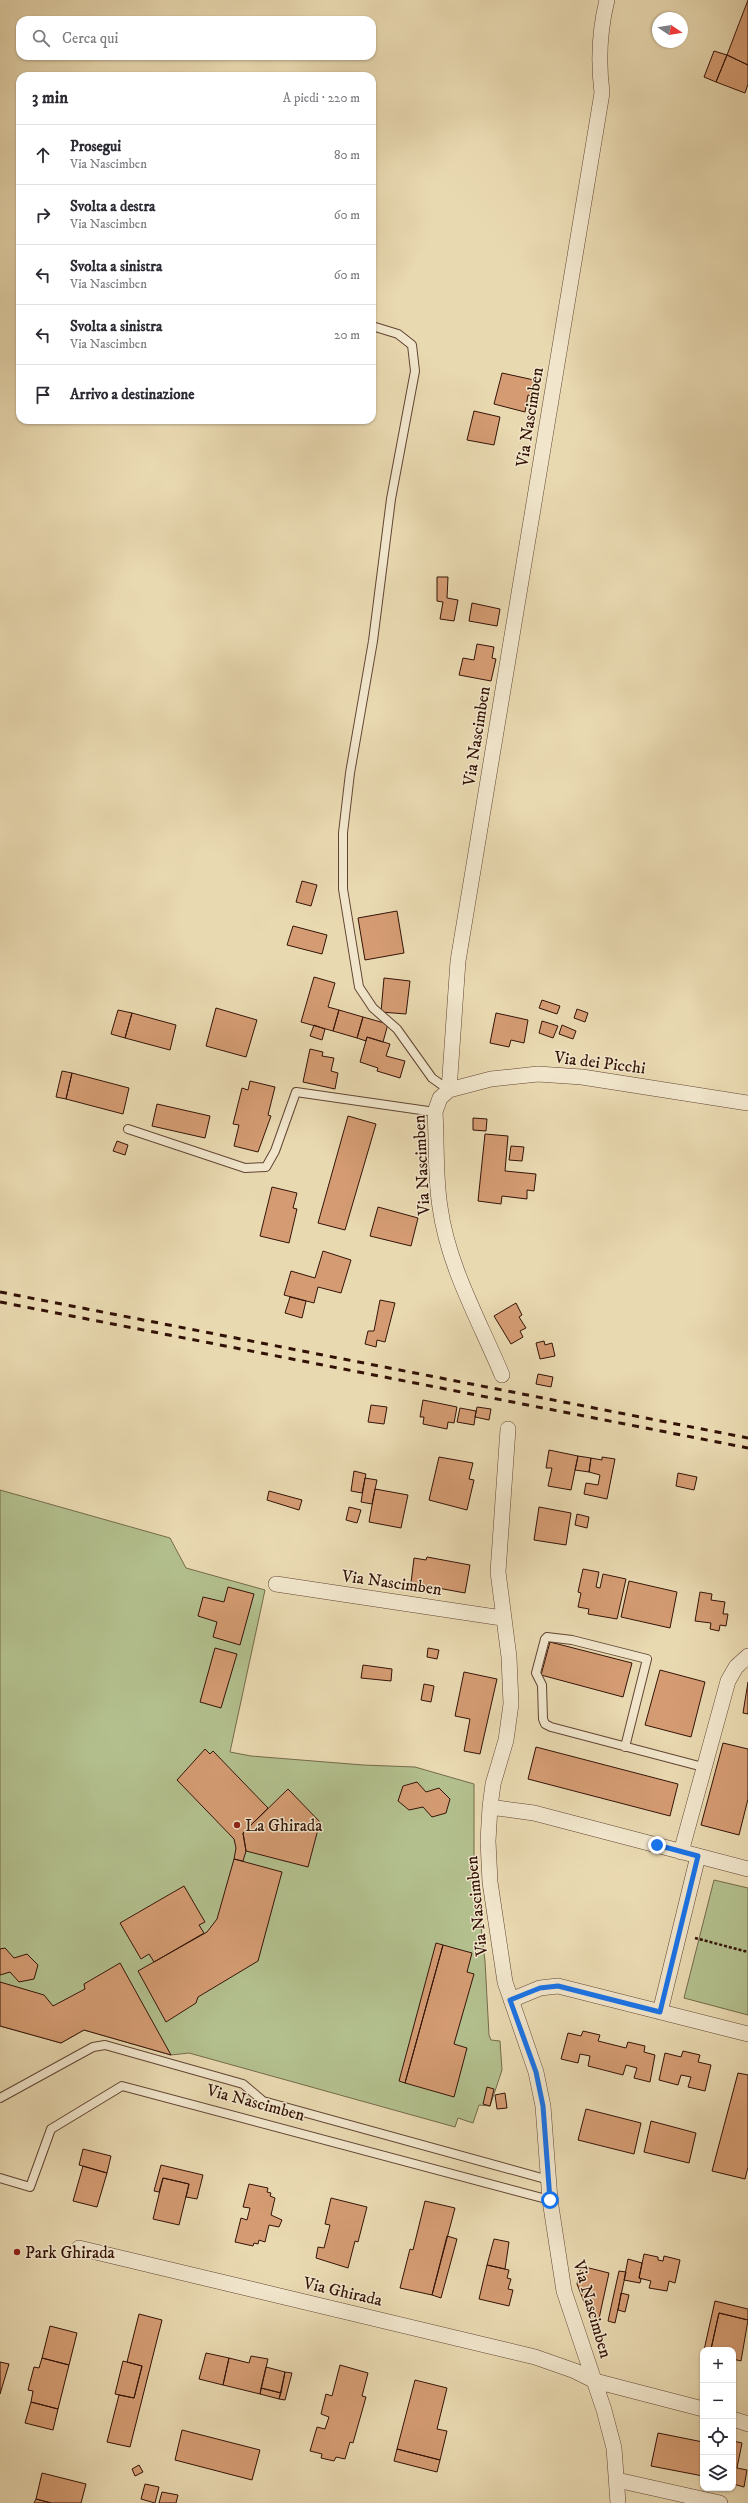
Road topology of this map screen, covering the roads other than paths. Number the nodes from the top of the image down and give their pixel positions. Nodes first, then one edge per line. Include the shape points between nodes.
1 (607, 0) edge
2 (376, 327) edge
3 (448, 1090) junction
4 (748, 1103) edge
5 (435, 1112) junction
6 (128, 1129) dead end
7 (502, 1374) dead end
8 (508, 1429) dead end
9 (276, 1584) dead end
10 (502, 1618) junction
11 (748, 1656) edge
12 (625, 1747) junction
13 (703, 1767) junction
14 (490, 1807) junction
15 (681, 1852) junction
16 (698, 1856) junction
17 (748, 1869) edge
18 (510, 2000) junction
19 (660, 2012) junction
20 (748, 2034) edge
21 (0, 2098) edge
22 (0, 2178) edge
23 (549, 2180) junction
24 (550, 2200) junction
25 (79, 2248) dead end
26 (595, 2381) junction
27 (700, 2408) edge
28 (736, 2420) edge
29 (748, 2424) edge
30 (618, 2480) junction
31 (618, 2503) edge
32 (720, 2503) edge

1 - 3 street, Via Nascimben via 601,23 598,58 602,93 458,961
2 - 3 lane via 398,334 412,345 415,371 391,499 373,641 350,773 344,833 343,889 360,987 373,1008 397,1029 432,1078
3 - 4 street, Via dei Picchi via 490,1079 538,1074 582,1077
3 - 5 street, Via Nascimben via 440,1098
5 - 6 lane via 296,1092 275,1151 266,1167 245,1168
5 - 7 street, Via Nascimben via 440,1207 449,1248 462,1286
8 - 10 street, Via Nascimben via 498,1547
9 - 10 street, Via Nascimben
10 - 14 street, Via Nascimben via 509,1657 511,1704 506,1740 493,1784
11 - 13 street via 731,1674
12 - 12 lane via 647,1659 572,1640 547,1637 536,1673 542,1685 545,1724
12 - 13 lane
13 - 15 street
14 - 15 street via 525,1811
14 - 18 street, Via Nascimben via 490,1882 501,1964
15 - 16 street
16 - 17 street
16 - 19 street
18 - 19 street via 540,1988 558,1986
18 - 23 street, Via Nascimben via 536,2072 543,2106
19 - 20 street
21 - 23 lane, Via Nascimben via 93,2047 105,2045 243,2084 263,2101
22 - 24 lane, Via Nascimben via 30,2187 52,2129 122,2086
23 - 24 street, Via Nascimben
24 - 26 street, Via Nascimben via 564,2292
25 - 26 street, Via Ghirada via 535,2356
26 - 27 street, Via Ghirada
26 - 30 street via 614,2448
28 - 29 street
30 - 31 street
30 - 32 street

